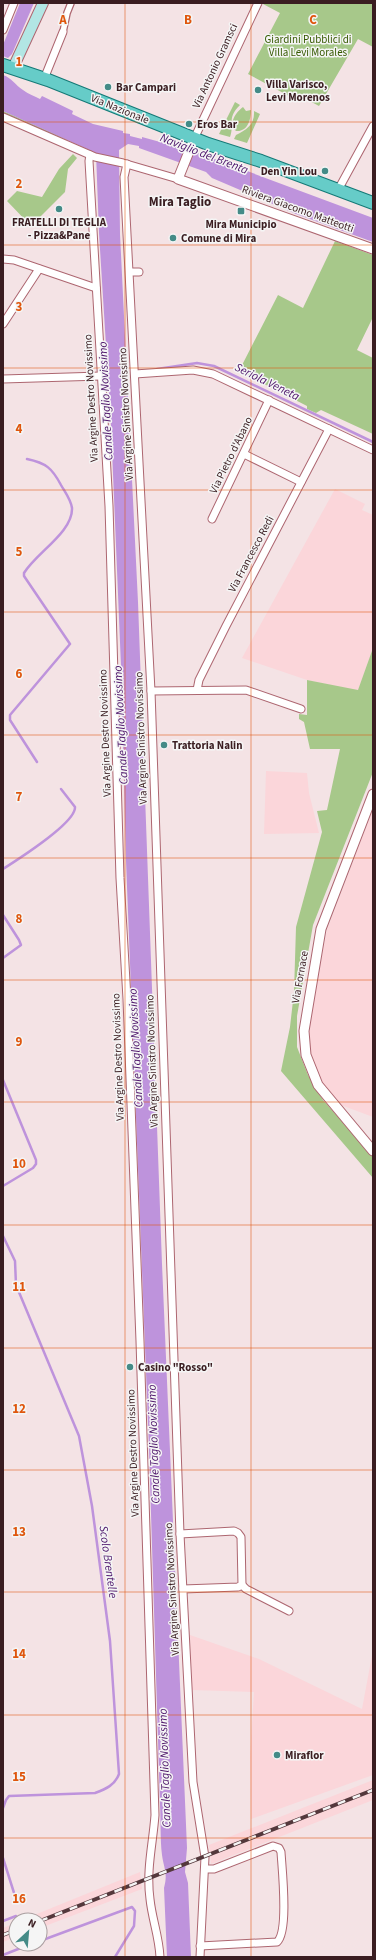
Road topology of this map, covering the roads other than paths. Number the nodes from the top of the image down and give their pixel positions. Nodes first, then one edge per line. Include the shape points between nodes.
1 (14, 3) edge
2 (43, 3) edge
3 (71, 3) edge
4 (258, 3) edge
5 (58, 18) dead end
6 (65, 20) junction
7 (3, 30) edge
8 (63, 32) joint
9 (8, 67) edge
10 (44, 79) junction
11 (3, 117) edge
12 (373, 126) edge
13 (192, 144) junction
14 (93, 156) junction
15 (123, 163) junction
16 (178, 178) junction
17 (338, 190) junction
18 (373, 203) edge
19 (373, 249) edge
20 (3, 259) edge
21 (39, 269) junction
22 (130, 272) junction
23 (139, 272) dead end
24 (96, 288) junction
25 (3, 324) edge
26 (135, 374) junction
27 (100, 376) junction
28 (3, 380) edge
29 (269, 400) junction
30 (329, 430) junction
31 (373, 450) edge
32 (244, 454) junction
33 (301, 482) junction
34 (212, 519) dead end
35 (197, 690) junction
36 (151, 691) junction
37 (302, 709) dead end
38 (373, 794) edge
39 (373, 1151) edge
40 (180, 1534) junction
41 (242, 1585) junction
42 (183, 1589) junction
43 (289, 1611) dead end
44 (205, 1869) junction
45 (200, 1946) junction
46 (160, 1957) edge
47 (200, 1957) edge

1 - 7 street
2 - 9 main road
3 - 6 street
4 - 13 street, Via Antonio Gramsci
5 - 6 street
6 - 8 street
8 - 10 street
9 - 10 main road, Via Nazionale
10 - 13 main road, Via Nazionale
11 - 14 street
12 - 17 street
13 - 16 street
13 - 17 main road, Via Nazionale via 261,161
14 - 15 street
14 - 24 street, Via Argine Destro Novissimo via 89,161
15 - 16 street
15 - 22 street, Via Argine Sinistro Novissimo
16 - 19 street, Riviera Giacomo Matteotti
17 - 18 main road, Via Nazionale
20 - 21 street
21 - 24 street
21 - 25 street
22 - 23 street
22 - 26 street, Via Argine Sinistro Novissimo
24 - 27 street, Via Argine Destro Novissimo
26 - 29 street via 199,370
26 - 36 street, Via Argine Sinistro Novissimo
27 - 28 street
27 - 46 street, Via Argine Destro Novissimo via 109,513 120,878 147,1556 155,1815 148,1866 150,1900 159,1938
29 - 30 street
29 - 32 street, Via Pietro d'Abano
30 - 31 street
30 - 33 street, Via Francesco Redi
32 - 33 street
32 - 34 street, Via Pietro d'Abano
33 - 35 street, Via Francesco Redi via 222,633 199,680
35 - 36 street
35 - 37 street via 246,690
36 - 40 street, Via Argine Sinistro Novissimo
38 - 39 street, Via Fornace via 321,929 304,1035 308,1063 318,1085
40 - 41 street via 238,1533 241,1538
40 - 42 street, Via Argine Sinistro Novissimo
41 - 42 street
41 - 43 street
42 - 44 street, Via Argine Sinistro Novissimo via 193,1782
44 - 45 street, Via Argine Sinistro Novissimo
44 - 45 street via 214,1869 277,1846 281,1852 284,1914 281,1936 277,1942
45 - 47 street, Via Argine Sinistro Novissimo

